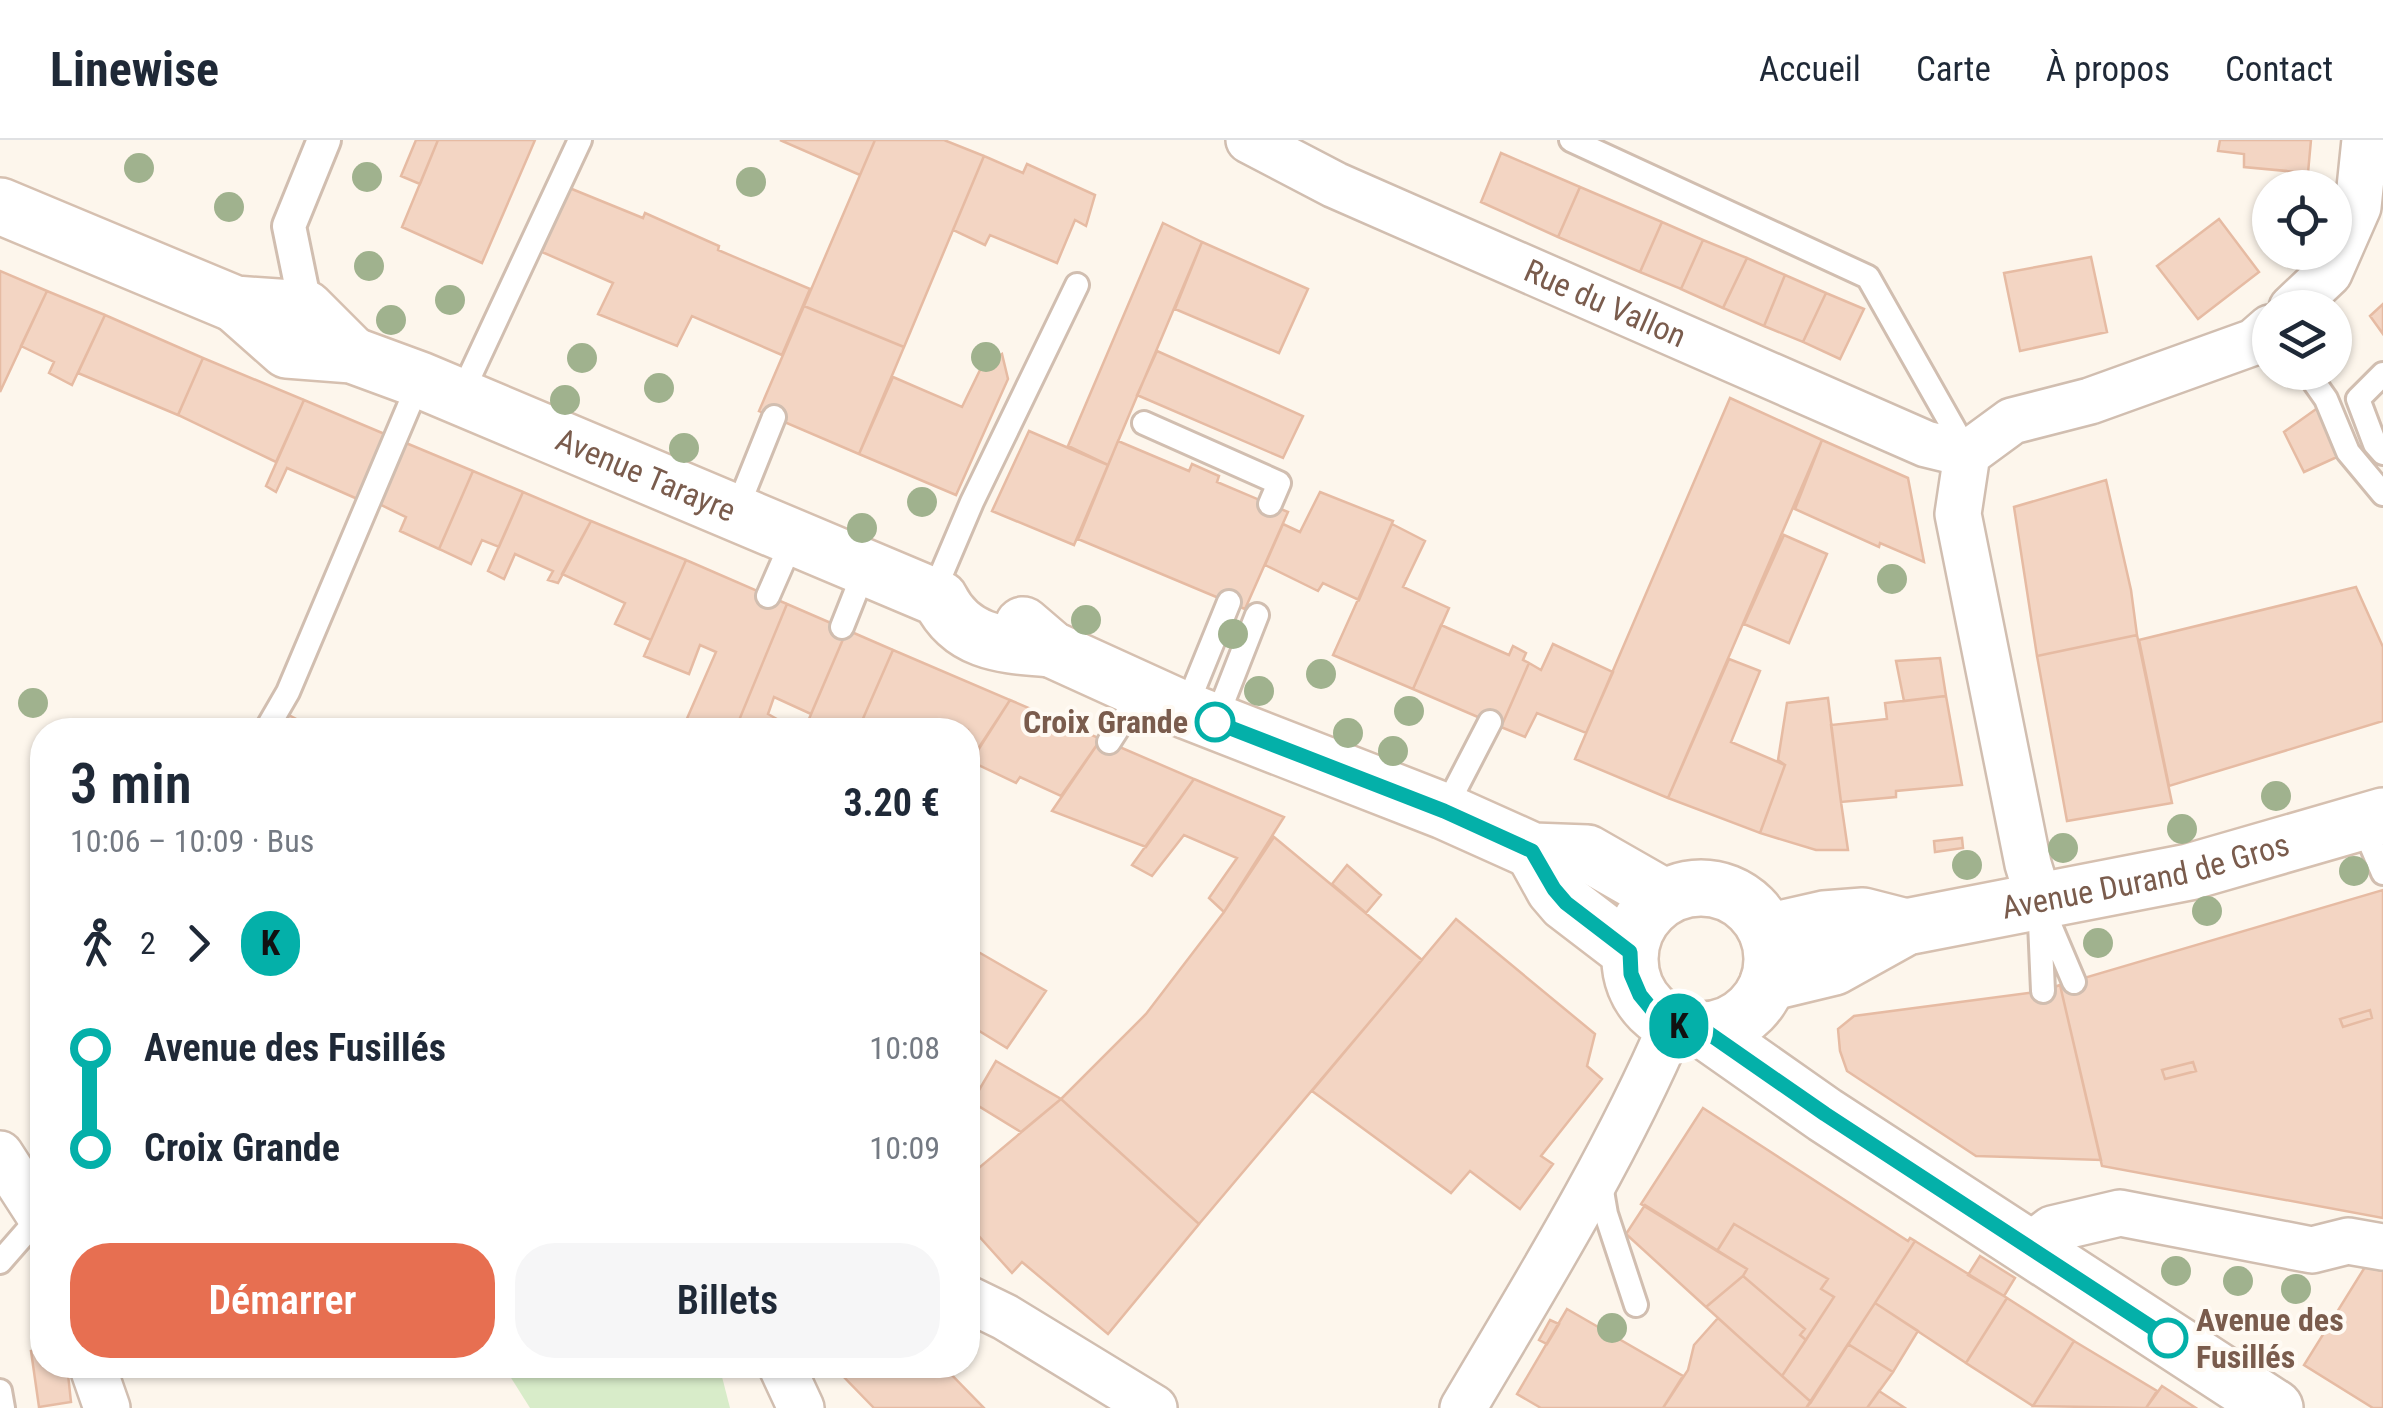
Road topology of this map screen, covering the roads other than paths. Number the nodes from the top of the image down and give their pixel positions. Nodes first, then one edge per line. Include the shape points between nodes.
1 (324, 140) edge
2 (580, 140) edge
3 (1249, 140) edge
4 (1571, 140) edge
5 (2365, 140) edge
6 (0, 206) edge
7 (1077, 285) dead end
8 (2311, 290) edge
9 (236, 304) junction
10 (306, 309) junction
11 (2252, 343) edge
12 (352, 355) junction
13 (2383, 374) edge
14 (440, 388) junction
15 (2320, 390) edge
16 (774, 418) dead end
17 (1144, 423) dead end
18 (2383, 453) edge
19 (1967, 454) junction
20 (2383, 494) edge
21 (1270, 504) dead end
22 (735, 514) junction
23 (793, 538) junction
24 (866, 569) junction
25 (768, 596) dead end
26 (936, 598) junction
27 (1229, 602) dead end
28 (1258, 615) dead end
29 (842, 627) dead end
30 (1181, 707) junction
31 (273, 718) edge
32 (1490, 722) dead end
33 (1109, 742) dead end
34 (1444, 811) junction
35 (2373, 820) edge
36 (1532, 851) junction
37 (2383, 873) edge
38 (1664, 897) junction
39 (2039, 900) junction
40 (1630, 952) junction
41 (2074, 982) dead end
42 (2044, 991) dead end
43 (1732, 996) junction
44 (0, 1154) edge
45 (1599, 1170) junction
46 (30, 1199) edge
47 (30, 1230) edge
48 (2028, 1247) junction
49 (2383, 1247) edge
50 (0, 1262) edge
51 (980, 1305) edge
52 (1636, 1305) dead end
53 (96, 1378) edge
54 (0, 1391) edge
55 (3, 1408) edge
56 (106, 1408) edge
57 (1154, 1408) edge
58 (1464, 1408) edge
59 (2275, 1408) edge

1 - 10 street via 290,226
2 - 14 lane
3 - 19 street, Rue du Vallon via 1335,185 1926,444
4 - 19 lane via 1868,278
5 - 8 street via 2358,207 2329,273
6 - 9 main road, Avenue Tarayre
7 - 26 lane via 972,502
9 - 10 main road, Avenue Tarayre
9 - 12 main road, Avenue Tarayre via 287,350
10 - 12 main road, Avenue Tarayre
11 - 19 street via 2090,401 2012,421
12 - 14 main road, Avenue Tarayre
13 - 18 lane via 2358,399
14 - 22 main road, Avenue Tarayre
14 - 31 lane
15 - 20 lane via 2348,452
16 - 22 lane
17 - 21 lane via 1278,484
19 - 39 street via 1958,514
22 - 23 main road, Avenue Tarayre
23 - 24 main road, Avenue Tarayre
23 - 25 lane
24 - 26 main road, Avenue Tarayre
24 - 29 lane
26 - 30 main road, Avenue Tarayre via 950,618 994,644 1051,649
27 - 30 lane
28 - 30 lane
30 - 33 lane
30 - 34 main road, Avenue Tarayre
32 - 34 lane
34 - 36 main road, Avenue Tarayre
35 - 37 lane
35 - 39 main road, Avenue Durand de Gros via 2189,872
36 - 38 main road, Avenue Tarayre via 1587,854
36 - 40 main road via 1566,903
38 - 40 main road via 1635,930
38 - 43 main road via 1684,889 1724,891 1757,914
39 - 41 lane
39 - 42 lane
39 - 43 main road, Avenue Durand de Gros via 1906,926 1863,916 1824,919
40 - 43 main road via 1631,974 1654,1012
43 - 45 street via 1649,1078
43 - 48 main road via 1806,1101
44 - 46 street
45 - 52 lane
45 - 58 street
47 - 50 lane
48 - 49 street via 2052,1229 2120,1213 2312,1250 2348,1241
48 - 59 main road
51 - 57 street
53 - 56 street
54 - 55 lane

